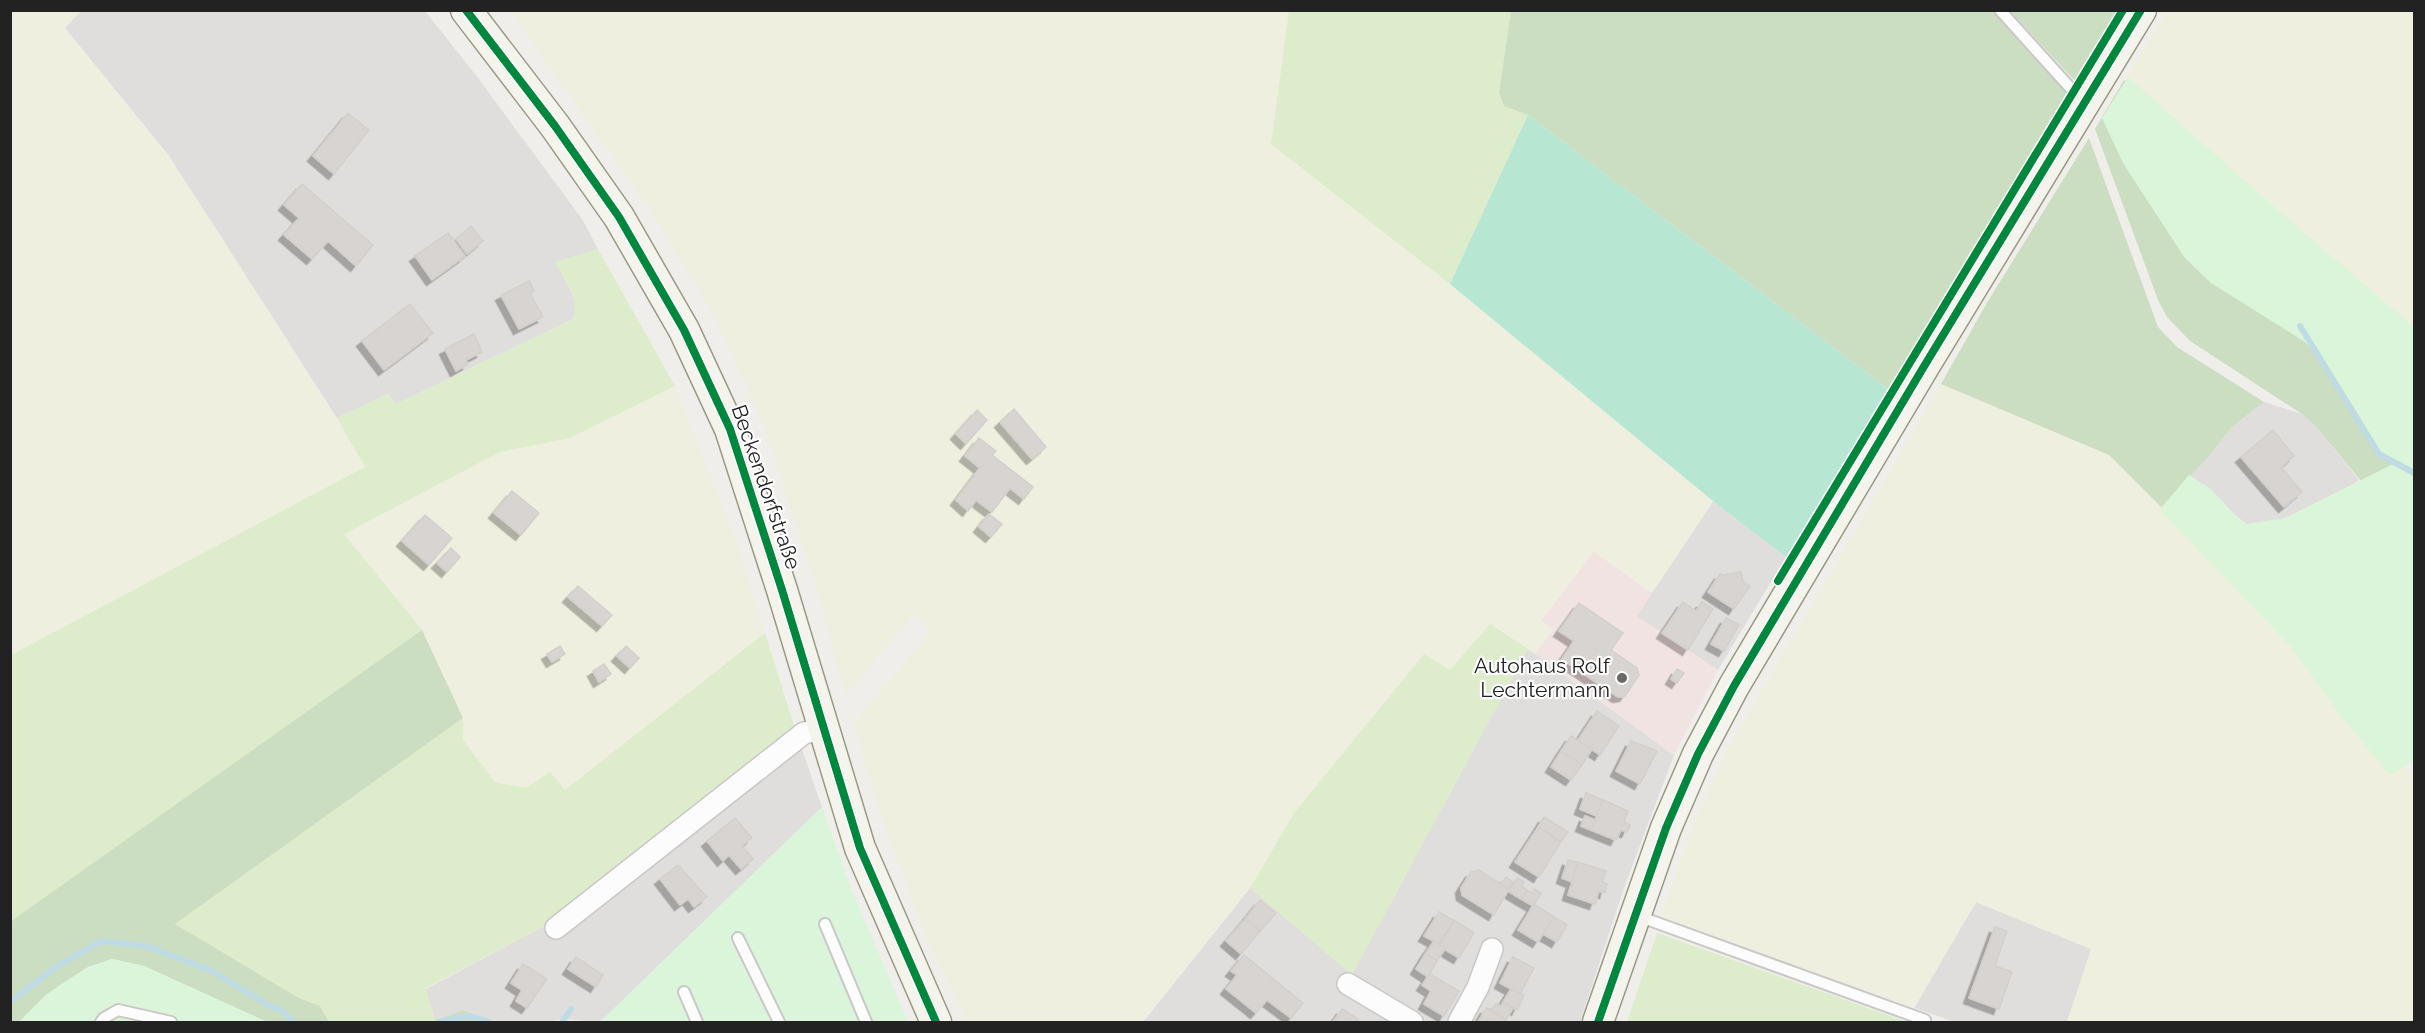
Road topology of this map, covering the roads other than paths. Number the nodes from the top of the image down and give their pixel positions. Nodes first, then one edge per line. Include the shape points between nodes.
1 (466, 10) edge
2 (2000, 10) edge
3 (2141, 10) edge
4 (2087, 102) junction
5 (823, 729) junction
6 (1635, 915) junction
7 (825, 924) dead end
8 (556, 928) dead end
9 (738, 938) dead end
10 (1492, 949) dead end
11 (1348, 984) dead end
12 (684, 992) dead end
13 (1925, 1020) dead end
14 (101, 1023) edge
15 (171, 1023) edge
16 (698, 1023) edge
17 (779, 1023) edge
18 (866, 1023) edge
19 (936, 1023) edge
20 (1412, 1023) edge
21 (1459, 1023) edge
22 (1599, 1023) edge

1 - 5 main road, Beckendorfstraße via 619,217 684,330 730,429
2 - 4 lane
3 - 4 main road
4 - 6 main road via 1734,686 1665,828
5 - 8 street via 804,733
5 - 19 main road, Beckendorfstraße via 860,848
6 - 13 lane
6 - 22 main road
7 - 18 lane
9 - 17 lane
10 - 21 street
11 - 20 street
12 - 16 lane
14 - 15 lane via 118,1011

